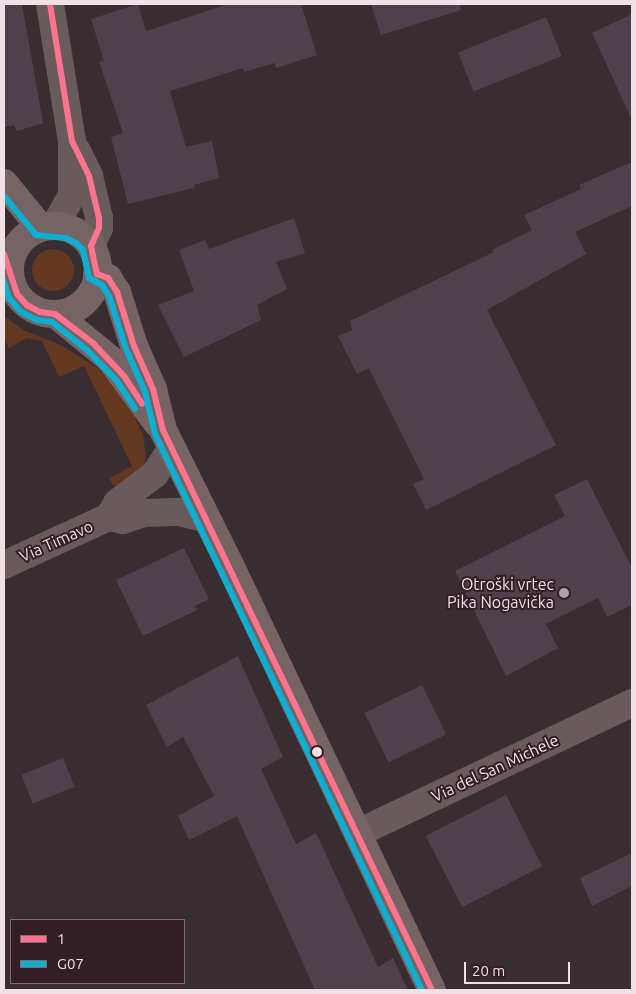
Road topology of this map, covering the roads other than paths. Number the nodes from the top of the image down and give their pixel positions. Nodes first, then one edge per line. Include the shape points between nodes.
1 (50, 4) edge
2 (72, 141) junction
3 (4, 183) edge
4 (48, 227) junction
5 (91, 246) junction
6 (7, 260) edge
7 (98, 274) junction
8 (55, 314) junction
9 (167, 439) junction
10 (109, 517) junction
11 (207, 519) junction
12 (4, 565) edge
13 (632, 703) edge
14 (358, 833) junction
15 (432, 990) edge

1 - 2 street
2 - 4 street via 72,195
2 - 5 street via 89,176 99,218 100,228
3 - 4 main road
4 - 5 main road via 69,229
4 - 6 main road via 26,236
5 - 7 main road
6 - 8 main road via 17,294 40,312
7 - 8 main road via 94,289 84,302 70,311
7 - 9 main road via 108,278 117,292 134,346 153,389
8 - 9 main road via 110,359
9 - 10 street, Via Timavo via 154,474 117,503
9 - 11 main road
10 - 11 street, Via Timavo via 122,520 144,513 179,512
10 - 12 street, Via Timavo
11 - 14 main road
13 - 14 street, Via del San Michele
14 - 15 main road

